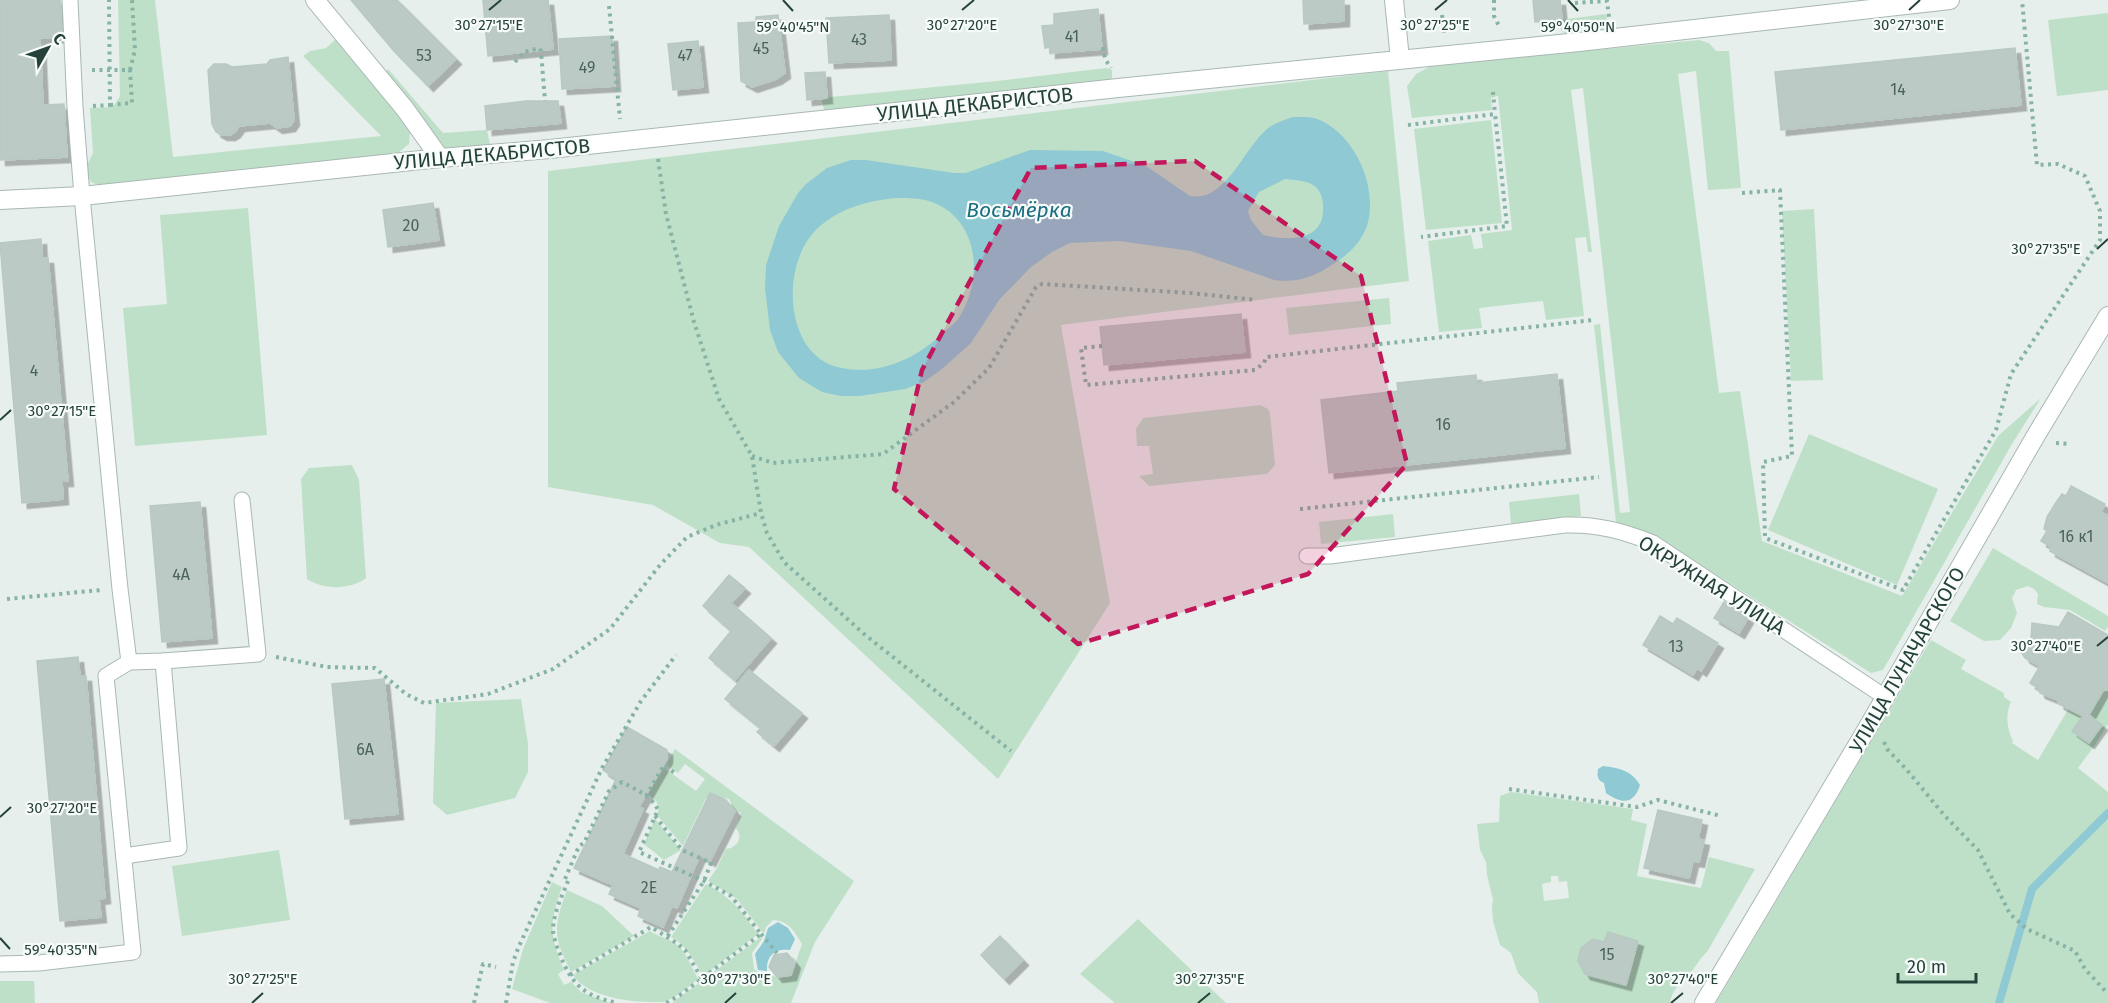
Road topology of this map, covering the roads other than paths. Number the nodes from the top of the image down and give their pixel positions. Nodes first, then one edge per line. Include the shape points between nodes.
1 (70, 0) edge
2 (315, 0) edge
3 (1394, 0) edge
4 (1950, 0) edge
5 (1400, 59) junction
6 (440, 158) junction
7 (82, 196) junction
8 (0, 200) edge
9 (2108, 316) edge
10 (242, 500) dead end
11 (1307, 556) dead end
12 (163, 661) junction
13 (129, 662) junction
14 (1885, 697) junction
15 (124, 856) junction
16 (0, 964) edge
17 (1704, 1003) edge

1 - 7 lane
2 - 6 street
3 - 5 street
4 - 5 street, УЛИЦА ДЕКАБРИСТОВ
5 - 6 street, УЛИЦА ДЕКАБРИСТОВ
6 - 7 street, УЛИЦА ДЕКАБРИСТОВ
7 - 8 street, УЛИЦА ДЕКАБРИСТОВ
7 - 13 lane
9 - 14 street, УЛИЦА ЛУНАЧАРСКОГО
10 - 12 lane via 258,654
11 - 14 lane, ОКРУЖНАЯ УЛИЦА via 1565,525 1594,525 1625,532 1653,543
12 - 13 lane
12 - 15 lane via 179,848
13 - 15 lane via 106,676
14 - 17 street, УЛИЦА ЛУНАЧАРСКОГО
15 - 16 lane via 133,952

